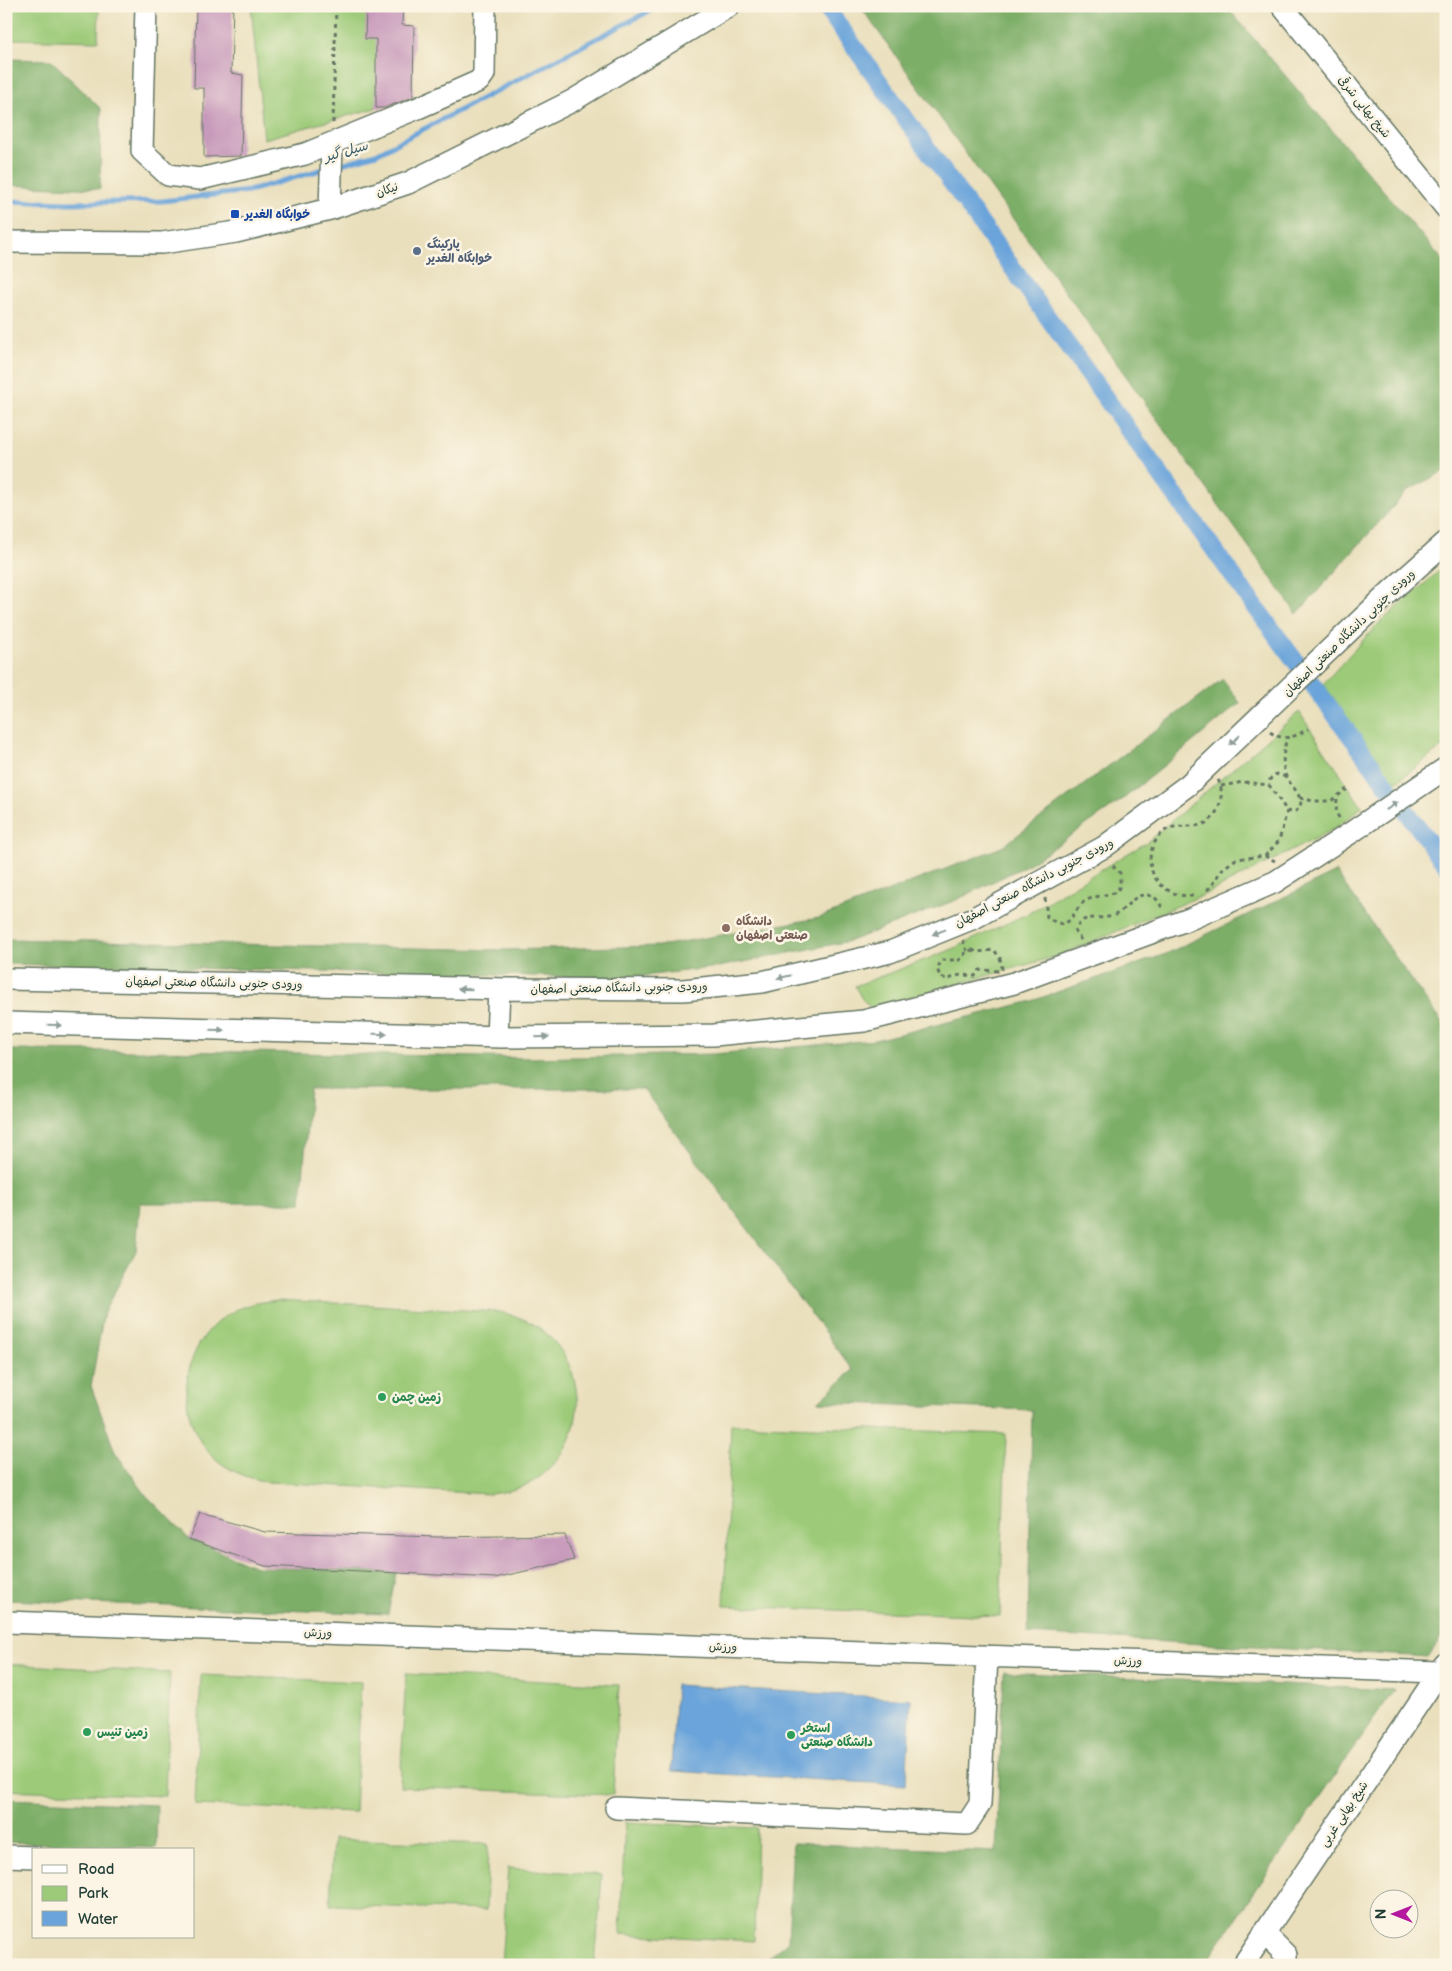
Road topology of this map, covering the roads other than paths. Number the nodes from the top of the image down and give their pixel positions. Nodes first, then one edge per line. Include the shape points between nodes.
1 (146, 6) edge
2 (485, 6) edge
3 (728, 6) edge
4 (1282, 6) edge
5 (332, 144) junction
6 (1446, 208) edge
7 (330, 209) junction
8 (6, 242) edge
9 (1446, 542) edge
10 (1446, 768) edge
11 (6, 979) edge
12 (499, 989) junction
13 (6, 1023) edge
14 (497, 1037) junction
15 (6, 1622) edge
16 (986, 1656) junction
17 (1443, 1668) edge
18 (616, 1808) dead end
19 (6, 1856) edge
20 (32, 1857) edge
21 (1264, 1933) junction
22 (1243, 1965) edge
23 (1286, 1965) edge

1 - 5 street via 142,150 168,175 200,179 305,154
2 - 5 street via 484,74 479,82
3 - 7 street, نیکان via 563,105 408,183
4 - 6 street, شیخ بهایی شرقی
5 - 7 street
7 - 8 street, نیکان via 236,232 162,243
9 -> 12 street, ورودی جنوبی دانشگاه صنعتی اصفهان via 1188,785 1104,847 974,918 890,952 762,982 683,990
14 -> 10 street via 714,1035 864,1021 1014,983 1192,918 1275,882
12 -> 11 street, ورودی جنوبی دانشگاه صنعتی اصفهان
12 - 14 street
13 -> 14 street
15 - 16 street, ورزش
16 - 17 street, ورزش
16 - 18 street via 980,1804 967,1824
17 - 21 street, شیخ بهایی غربی
19 - 20 street
21 - 22 street, شیخ بهایی غربی
21 - 23 street via 1286,1955

